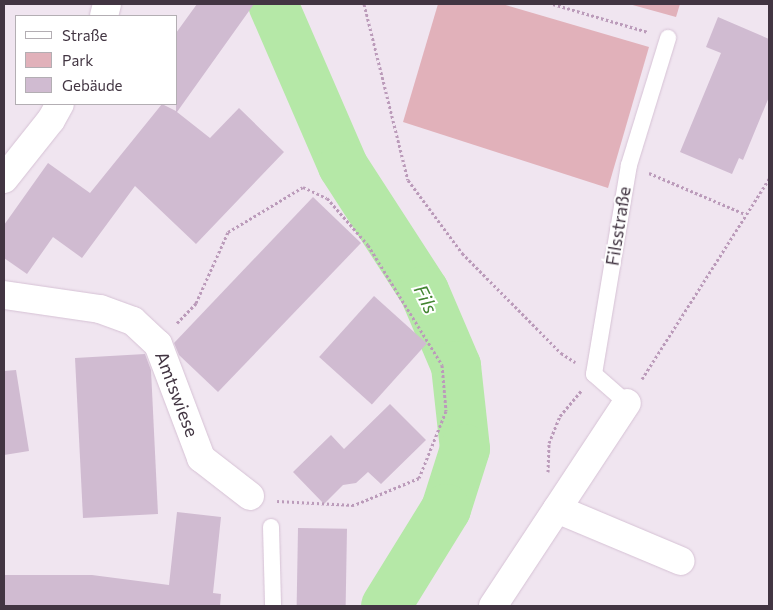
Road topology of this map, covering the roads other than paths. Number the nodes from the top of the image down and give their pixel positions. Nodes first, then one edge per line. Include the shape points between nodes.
1 (668, 38) road end
2 (59, 105) edge
3 (4, 179) edge
4 (4, 295) edge
5 (626, 403) joint
6 (250, 496) road end
7 (557, 509) junction
8 (271, 527) dead end
9 (681, 561) dead end
10 (273, 606) edge
11 (493, 606) edge

1 - 5 lane, Filsstraße via 629,165 594,374
2 - 3 street
4 - 6 street, Amtswiese via 100,309 133,321 158,344 200,458
5 - 7 street
7 - 9 street
7 - 11 street
8 - 10 lane

